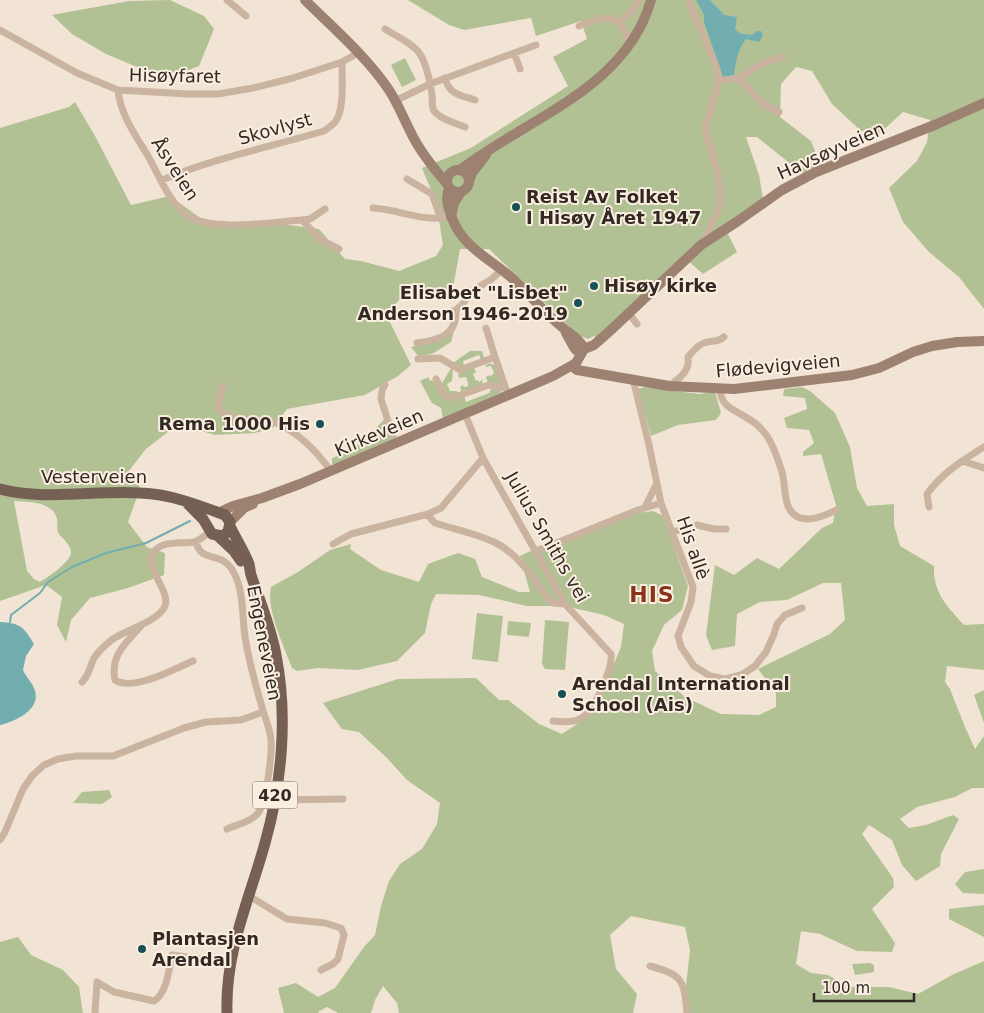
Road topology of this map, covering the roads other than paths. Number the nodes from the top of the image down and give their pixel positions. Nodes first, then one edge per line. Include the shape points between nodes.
1 (227, 0) edge
2 (305, 0) edge
3 (640, 0) edge
4 (651, 0) edge
5 (688, 0) edge
6 (246, 16) dead end
7 (619, 23) junction
8 (579, 26) dead end
9 (386, 29) dead end
10 (0, 30) edge
11 (632, 42) junction
12 (536, 45) dead end
13 (358, 53) junction
14 (514, 53) junction
15 (783, 56) dead end
16 (342, 62) junction
17 (520, 69) dead end
18 (445, 78) junction
19 (738, 78) junction
20 (719, 81) junction
21 (430, 84) junction
22 (118, 90) junction
23 (475, 100) dead end
24 (396, 101) junction
25 (984, 103) edge
26 (779, 112) dead end
27 (465, 127) dead end
28 (500, 142) junction
29 (424, 155) junction
30 (458, 170) junction
31 (407, 179) dead end
32 (162, 180) junction
33 (469, 182) junction
34 (448, 186) junction
35 (461, 192) junction
36 (373, 208) dead end
37 (325, 209) dead end
38 (451, 217) junction
39 (441, 219) junction
40 (302, 220) junction
41 (701, 245) junction
42 (339, 249) dead end
43 (500, 270) junction
44 (456, 310) junction
45 (629, 314) junction
46 (434, 318) dead end
47 (637, 324) dead end
48 (486, 328) dead end
49 (724, 337) dead end
50 (984, 341) edge
51 (417, 343) dead end
52 (582, 352) junction
53 (495, 357) junction
54 (418, 359) dead end
55 (572, 366) junction
56 (633, 379) junction
57 (436, 380) dead end
58 (224, 385) dead end
59 (385, 385) dead end
60 (669, 386) junction
61 (720, 389) junction
62 (507, 392) junction
63 (466, 414) junction
64 (395, 444) junction
65 (984, 447) edge
66 (483, 458) junction
67 (962, 461) junction
68 (984, 468) edge
69 (330, 471) junction
70 (656, 484) junction
71 (0, 489) edge
72 (262, 498) junction
73 (187, 503) junction
74 (661, 503) junction
75 (646, 507) junction
76 (929, 507) dead end
77 (836, 510) dead end
78 (218, 513) junction
79 (428, 514) junction
80 (230, 524) junction
81 (726, 529) dead end
82 (212, 531) junction
83 (673, 532) junction
84 (196, 542) junction
85 (333, 544) dead end
86 (534, 552) junction
87 (251, 575) junction
88 (565, 604) junction
89 (802, 608) dead end
90 (145, 622) junction
91 (193, 661) dead end
92 (82, 682) dead end
93 (263, 712) junction
94 (553, 722) dead end
95 (343, 799) dead end
96 (275, 800) junction
97 (227, 829) dead end
98 (0, 840) edge
99 (249, 896) junction
100 (230, 963) junction
101 (650, 966) dead end
102 (321, 970) dead end
103 (95, 1013) edge
104 (228, 1013) edge
105 (687, 1013) edge

1 - 6 street
2 - 13 main road
3 - 7 street
4 - 11 main road
5 - 20 street via 716,66
7 - 8 street via 601,18
7 - 11 street
9 - 21 street via 421,55
10 - 22 street, Hisøyfaret via 76,73
11 - 28 main road via 610,69 584,90
12 - 14 street
13 - 16 street, Hisøyfaret
13 - 24 main road
14 - 17 street
14 - 18 street
15 - 19 street
16 - 22 street, Hisøyfaret via 293,78 218,94
16 - 32 street, Skovlyst via 338,117 324,131 214,161
18 - 21 street
18 - 23 street via 450,91
19 - 20 street
19 - 26 street via 764,105
20 - 41 street via 705,129 721,194 718,211
21 - 24 street
21 - 27 street via 434,111
22 - 32 street, Åsveien via 124,114
24 - 29 main road
25 - 41 main road, Havsøyveien via 796,181
28 - 30 main road
28 - 33 main road via 480,161
29 - 30 main road via 447,168
29 - 34 main road
30 - 33 main road via 468,176
30 - 34 main road via 449,174
31 - 39 street via 432,194
32 - 40 street, Åsveien via 172,199 188,216 200,222 217,225
33 - 35 main road
34 - 35 main road via 454,192
34 - 38 main road via 446,203
35 - 38 main road
36 - 39 street via 412,217
37 - 40 street, Åsveien
38 - 39 street
38 - 43 main road via 465,241
40 - 42 street via 322,240
41 - 45 main road, Havsøyveien
43 - 44 street via 492,279 470,292
43 - 52 main road via 579,341
44 - 46 street
44 - 51 street via 455,325 449,332 434,340
45 - 47 street
45 - 52 main road, Havsøyveien
48 - 53 street
49 - 60 street via 716,342 703,343 693,351 688,357 685,373
50 - 61 main road, Flødevigveien via 932,346 879,368 852,375
52 - 55 main road, Kirkeveien
53 - 54 street via 460,370 440,358
53 - 62 street
55 - 56 main road, Flødevigveien via 577,370
55 - 62 main road, Kirkeveien
56 - 60 main road, Flødevigveien
56 - 70 street, His allè
57 - 62 street, Kirkeveien via 445,396 452,398 489,385
58 - 69 street via 218,408 226,416 276,423 306,443
59 - 64 street via 381,399
60 - 61 main road, Flødevigveien
61 - 77 street via 720,397 727,406 761,428 770,440 793,514 815,519
62 - 63 main road, Kirkeveien
63 - 64 main road, Kirkeveien
63 - 66 street, Julius Smiths vei
64 - 69 main road, Kirkeveien
65 - 67 street
66 - 79 street via 449,500
66 - 86 street, Julius Smiths vei
67 - 68 street
67 - 76 street via 934,484 927,494
69 - 72 main road, Kirkeveien
70 - 74 street, His allè
70 - 75 street
71 - 73 main road, Vesterveien / 420 via 41,495 143,493 164,495
72 - 78 main road, Kirkeveien
72 - 80 main road, Kirkeveien via 244,508
73 - 78 main road, Vesterveien / 420
73 - 82 main road, Vesterveien / 420
74 - 75 street
74 - 83 street, His allè
75 - 86 street
78 - 80 main road, 420 via 225,515
78 - 82 main road via 209,520
79 - 85 street via 351,534
79 - 88 street via 435,522 500,546 535,578 549,600
80 - 82 main road via 228,532
80 - 87 main road, Vesterveien / 420
81 - 83 street via 697,525
82 - 84 street
82 - 87 main road, Vesterveien / 420 via 234,551
83 - 89 street, His allè via 693,587 678,636 681,647 694,666 710,676 725,679 743,674 755,666 766,652 777,624 785,615
84 - 90 street via 164,545 153,552 152,567 166,600 161,612
84 - 93 street, Engeneveien via 202,554 225,561 234,572
86 - 88 street, Julius Smiths vei
87 - 96 main road, Vesterveien / 420 via 271,631 280,676 282,734
88 - 94 street, Julius Smiths vei via 612,654 612,659 595,702 585,717
90 - 91 street via 115,658 115,680 128,684 140,682
90 - 92 street via 112,639 95,658
93 - 97 street, Engeneveien via 271,741 262,807 253,818
93 - 98 street, Engeneveien via 241,720 206,722 184,728 113,756 76,756 44,765 24,789
95 - 96 street
96 - 99 main road, Vesterveien / 420
99 - 100 main road, Vesterveien / 420
99 - 102 street via 287,919 341,928 344,935 338,959
100 - 103 street via 172,954 159,998 154,1001 114,992 97,982
100 - 104 main road, Vesterveien / 420
101 - 105 street via 668,971 680,979

